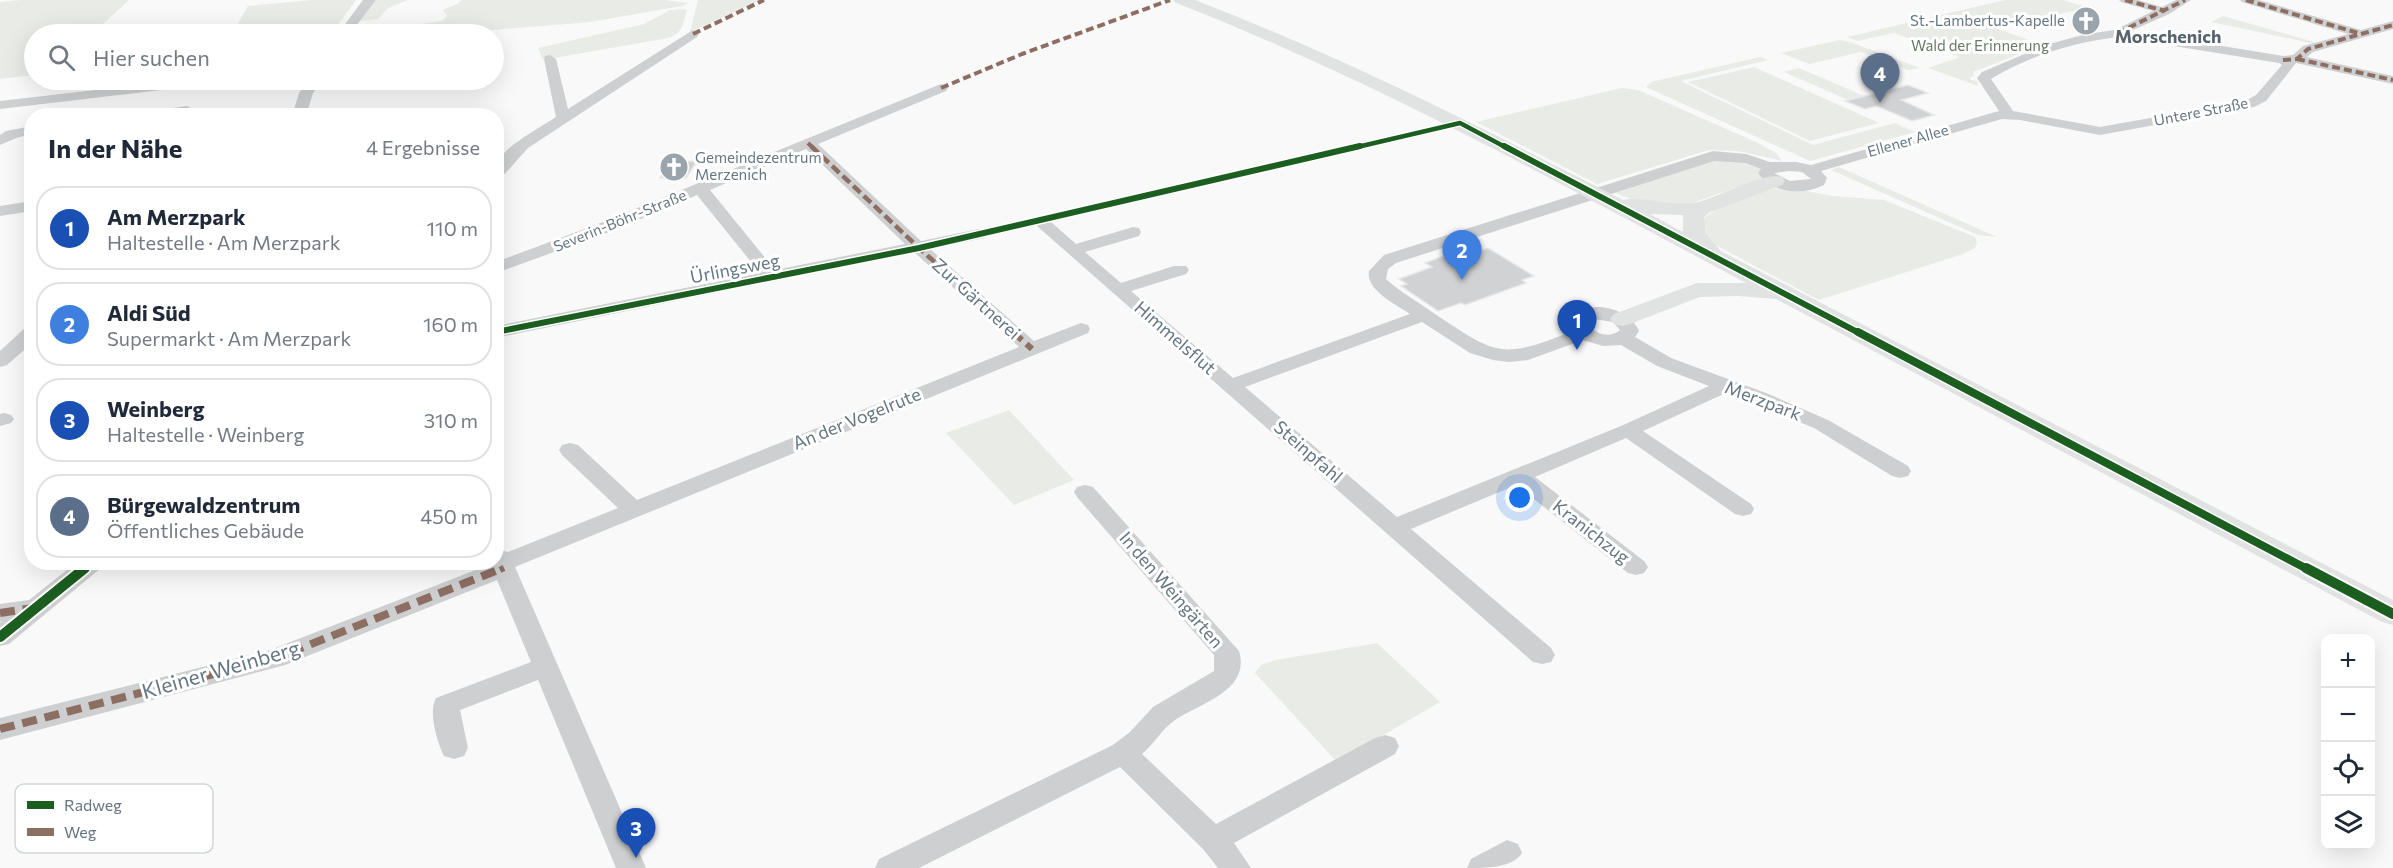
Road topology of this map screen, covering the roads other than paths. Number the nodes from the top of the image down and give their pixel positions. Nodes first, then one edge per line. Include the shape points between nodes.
1 (370, 0) edge
2 (1181, 0) edge
3 (2125, 0) edge
4 (2185, 0) edge
5 (2246, 0) edge
6 (2165, 10) junction
7 (351, 24) edge
8 (2393, 25) edge
9 (2118, 33) junction
10 (2358, 33) junction
11 (693, 34) dead end
12 (550, 59) dead end
13 (2290, 59) junction
14 (2393, 80) edge
15 (941, 88) dead end
16 (122, 90) edge
17 (199, 90) edge
18 (308, 90) edge
19 (0, 105) edge
20 (189, 108) edge
21 (301, 108) edge
22 (2008, 115) junction
23 (563, 118) junction
24 (24, 132) edge
25 (5, 137) edge
26 (808, 143) junction
27 (504, 165) edge
28 (1773, 174) junction
29 (701, 189) junction
30 (1607, 194) junction
31 (24, 207) edge
32 (1703, 208) junction
33 (0, 211) edge
34 (1045, 226) dead end
35 (1132, 232) dead end
36 (979, 234) dead end
37 (1686, 241) junction
38 (919, 248) junction
39 (1073, 249) junction
40 (1717, 257) junction
41 (504, 265) edge
42 (1180, 270) dead end
43 (771, 276) junction
44 (1119, 289) junction
45 (1697, 290) junction
46 (1798, 301) junction
47 (1425, 315) junction
48 (1081, 329) dead end
49 (1622, 329) junction
50 (504, 330) edge
51 (1584, 333) junction
52 (24, 339) edge
53 (1032, 349) junction
54 (0, 361) edge
55 (1230, 386) junction
56 (1725, 386) junction
57 (1628, 430) junction
58 (570, 450) dead end
59 (1900, 471) dead end
60 (1518, 475) junction
61 (1085, 492) dead end
62 (1743, 508) dead end
63 (633, 509) junction
64 (1395, 527) junction
65 (504, 560) edge
66 (1636, 567) dead end
67 (504, 568) edge
68 (83, 570) edge
69 (480, 570) edge
70 (36, 608) junction
71 (0, 613) edge
72 (2393, 614) edge
73 (0, 638) edge
74 (1542, 655) dead end
75 (546, 667) junction
76 (0, 729) edge
77 (1385, 746) dead end
78 (454, 748) dead end
79 (1123, 753) junction
80 (1213, 840) junction
81 (631, 868) edge
82 (890, 868) edge
83 (1236, 868) edge

1 - 7 street
2 - 30 main road via 1251,26 1384,85
3 - 6 street
4 - 6 street
5 - 10 street
6 - 9 street
8 - 10 street
9 - 13 street
9 - 22 street via 2050,49 1987,75 1984,78 1989,88
10 - 13 street
11 - 23 street
12 - 23 street
13 - 14 street
13 - 22 street, Untere Straße via 2261,98 2249,104 2100,131
15 - 26 street, Severin-Böhr-Straße
16 - 19 street
17 - 20 street
18 - 21 street
22 - 28 street, Ellener Allee via 1809,170 1819,178 1813,185 1794,186
23 - 27 street via 514,152
24 - 25 street
26 - 29 street, Severin-Böhr-Straße
26 - 38 street, Zur Gärtnerei
28 - 30 street via 1749,159 1713,156
28 - 32 main road
29 - 41 street, Severin-Böhr-Straße
29 - 43 street
30 - 32 main road via 1664,210
30 - 37 main road
30 - 47 street via 1572,201 1390,259 1378,268 1378,281
31 - 33 street
32 - 40 main road via 1694,214 1694,234
34 - 39 street, Himmelsflut
35 - 39 street
36 - 38 street, Ürlingsweg
37 - 40 main road
37 - 45 main road via 1706,261 1705,281
38 - 43 street, Ürlingsweg
38 - 53 street, Zur Gärtnerei
39 - 44 street, Himmelsflut
40 - 46 main road
42 - 44 street, Himmelsflut
43 - 50 street, Ürlingsweg
44 - 55 street, Himmelsflut
45 - 46 main road via 1744,289
45 - 49 main road
46 - 72 main road
47 - 51 street via 1464,343 1496,355 1526,355
47 - 55 street
48 - 53 street, An der Vogelrute
49 - 51 street via 1599,339
49 - 51 street via 1599,313 1585,315 1578,321
49 - 56 street, Merzpark via 1664,362
52 - 54 street
53 - 63 street, An der Vogelrute
55 - 64 street, Steinpfahl
56 - 57 street
56 - 59 street, Merzpark via 1821,424
57 - 60 street
57 - 62 street
58 - 63 street
60 - 64 street
60 - 66 street, Kranichzug
61 - 79 street, In den Weingärten via 1226,651 1229,661 1228,674 1221,681 1162,714
63 - 65 street, An der Vogelrute
64 - 74 street, Steinpfahl
67 - 75 street
68 - 70 street
69 - 76 street, Kleiner Weinberg via 276,658
70 - 71 street
70 - 73 street
75 - 78 street via 444,705
75 - 81 street
77 - 80 street
79 - 80 street
79 - 82 street, In den Weingärten
80 - 83 street

